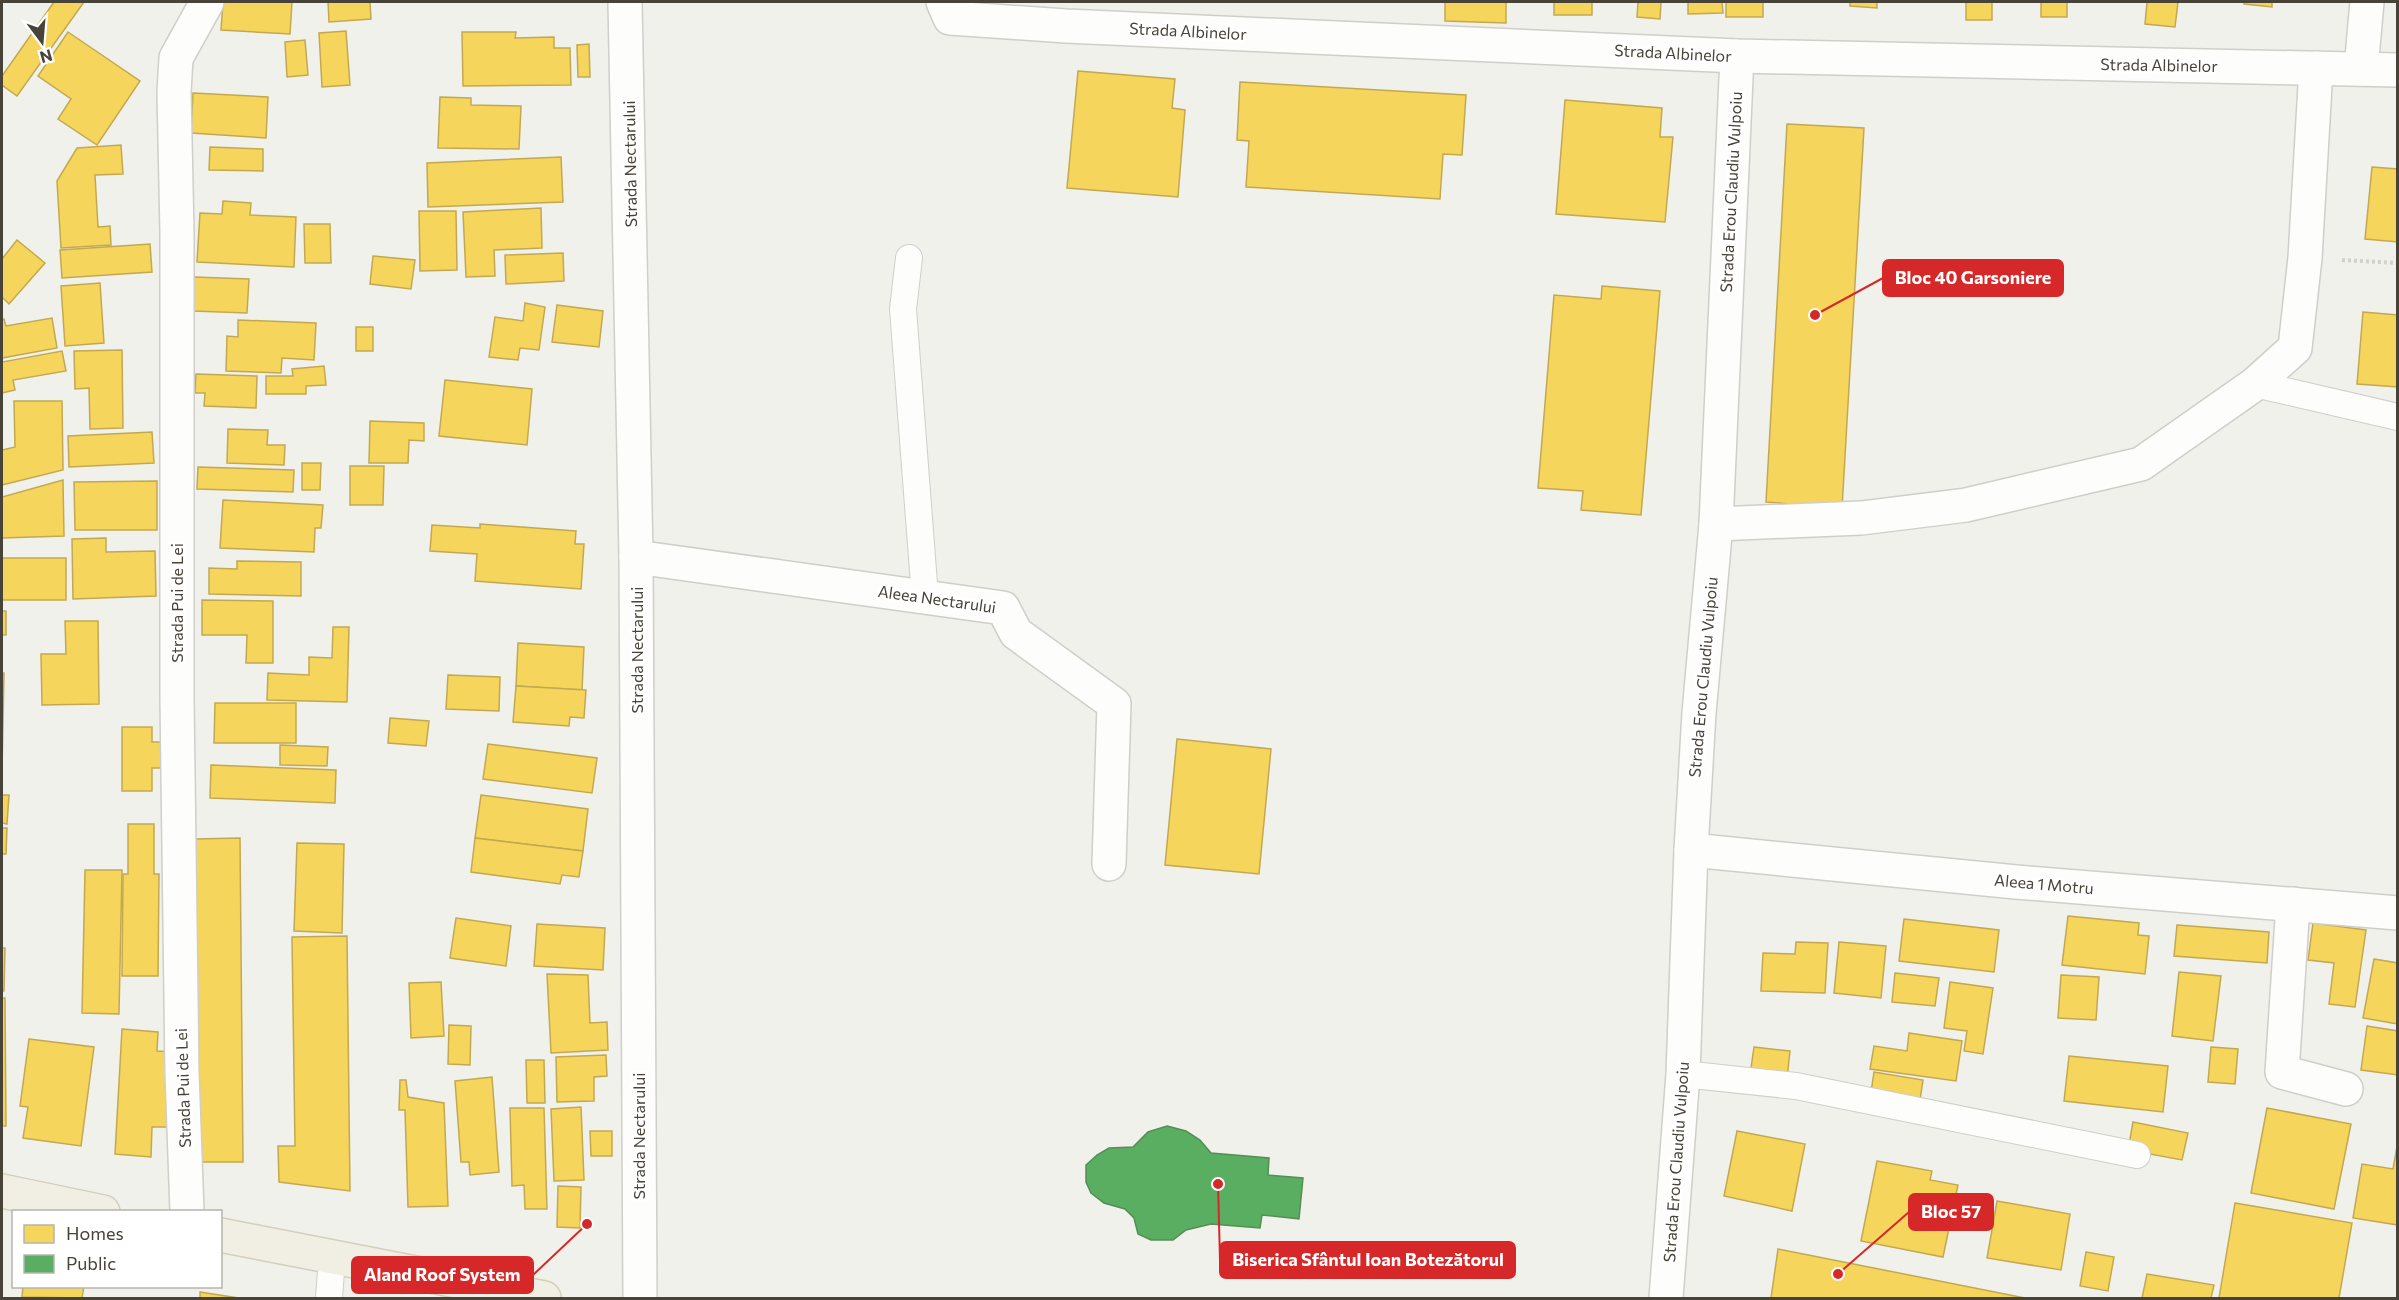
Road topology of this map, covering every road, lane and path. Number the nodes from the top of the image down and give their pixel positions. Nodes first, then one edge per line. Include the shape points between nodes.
1 (207, 2) edge
2 (625, 2) edge
3 (2367, 2) edge
4 (947, 10) edge
5 (1737, 56) junction
6 (2316, 68) junction
7 (2361, 69) junction
8 (2397, 70) edge
9 (909, 258) dead end
10 (2305, 258) junction
11 (2397, 263) edge
12 (2255, 384) junction
13 (2397, 417) edge
14 (1716, 524) junction
15 (636, 557) junction
16 (925, 597) junction
17 (1691, 850) junction
18 (1109, 864) dead end
19 (2294, 904) junction
20 (2397, 913) edge
21 (1683, 1074) junction
22 (2346, 1089) dead end
23 (2137, 1155) dead end
24 (2, 1191) edge
25 (93, 1210) edge
26 (187, 1210) edge
27 (222, 1235) edge
28 (332, 1258) junction
29 (329, 1299) edge
30 (544, 1299) edge
31 (640, 1299) edge
32 (1666, 1299) edge

1 - 26 street, Strada Pui de Lei via 176,58 174,92 177,699
2 - 15 street, Strada Nectarului
3 - 7 street
4 - 5 street, Strada Albinelor via 1066,26
5 - 6 street, Strada Albinelor
5 - 14 street, Strada Erou Claudiu Vulpoiu
6 - 7 street, Strada Albinelor
6 - 10 street
7 - 8 street, Strada Albinelor
9 - 16 lane via 903,309
10 - 11 path
10 - 12 street via 2295,348
12 - 13 lane
12 - 14 street via 2141,464 1966,505 1861,518
14 - 17 street, Strada Erou Claudiu Vulpoiu
15 - 16 street, Aleea Nectarului
15 - 31 street, Strada Nectarului
16 - 18 street, Aleea Nectarului via 1003,608 1016,633 1114,704
17 - 19 street, Aleea 1 Motru
17 - 21 street, Strada Erou Claudiu Vulpoiu
19 - 20 street, Aleea 1 Motru
19 - 22 street via 2282,1071
21 - 23 lane via 1796,1086
21 - 32 street, Strada Erou Claudiu Vulpoiu
24 - 25 main road
27 - 28 main road
28 - 29 lane
28 - 30 main road

